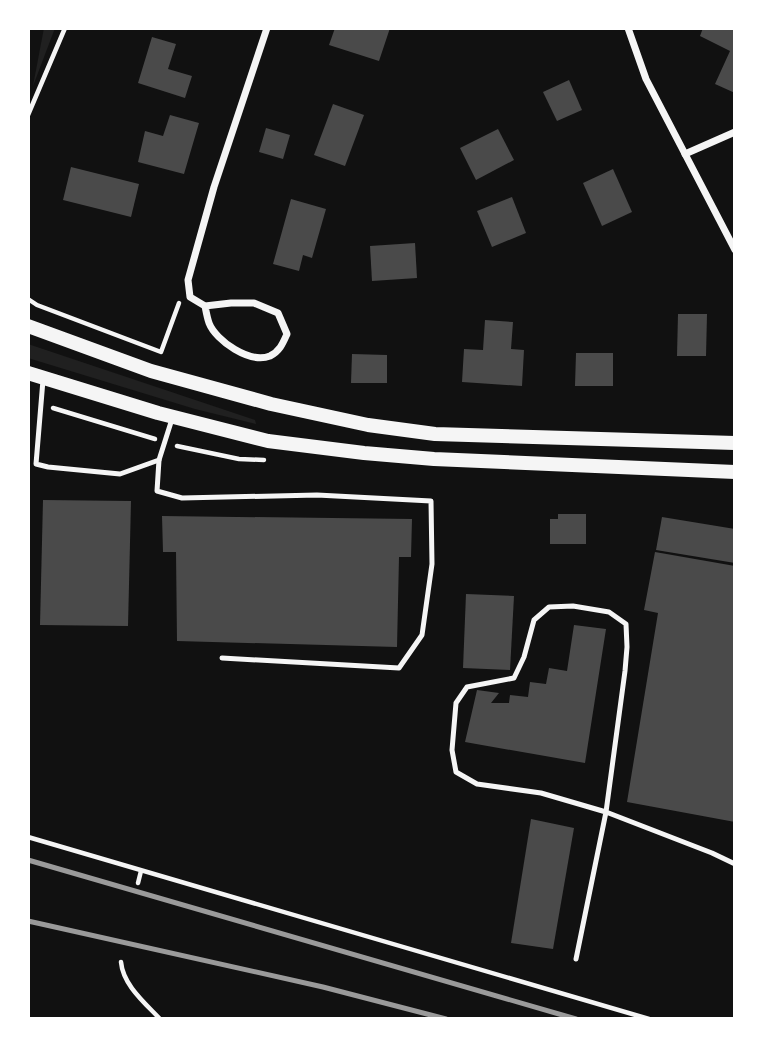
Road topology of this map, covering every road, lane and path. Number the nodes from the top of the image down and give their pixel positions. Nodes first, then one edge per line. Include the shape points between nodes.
1 (65, 28) edge
2 (267, 28) edge
3 (628, 28) edge
4 (28, 115) edge
5 (735, 132) edge
6 (685, 154) junction
7 (735, 250) edge
8 (188, 280) junction
9 (28, 299) edge
10 (205, 306) junction
11 (28, 326) edge
12 (28, 373) edge
13 (43, 377) junction
14 (39, 405) junction
15 (172, 417) junction
16 (165, 442) junction
17 (735, 443) edge
18 (239, 459) dead end
19 (159, 460) junction
20 (735, 472) edge
21 (222, 658) dead end
22 (606, 813) junction
23 (28, 837) edge
24 (735, 864) edge
25 (141, 872) junction
26 (138, 883) dead end
27 (576, 959) dead end
28 (121, 962) dead end
29 (160, 1019) edge
30 (649, 1019) edge

1 - 4 path
2 - 8 street
3 - 6 street via 646,79
5 - 6 street
6 - 7 street
8 - 9 path via 161,352
8 - 10 street via 190,296
10 - 10 street via 209,325 247,355 270,356 287,334 278,313 254,303
11 - 17 main road via 151,371 368,425 435,434
12 - 13 main road
13 - 14 lane
13 - 15 main road
14 - 16 path
14 - 19 lane via 36,464 120,474
15 - 16 lane
15 - 20 main road via 268,441 364,453
16 - 18 path
16 - 19 lane
19 - 21 lane via 157,491 182,498 317,495 431,502 432,564 422,635 400,668
22 - 22 lane via 541,793 477,784 456,772 452,750 456,703 467,687 514,678 534,620 550,607 609,612 626,624 628,647
22 - 24 lane
22 - 27 lane
23 - 25 path
25 - 26 path
25 - 30 path
28 - 29 path via 121,971 134,991

